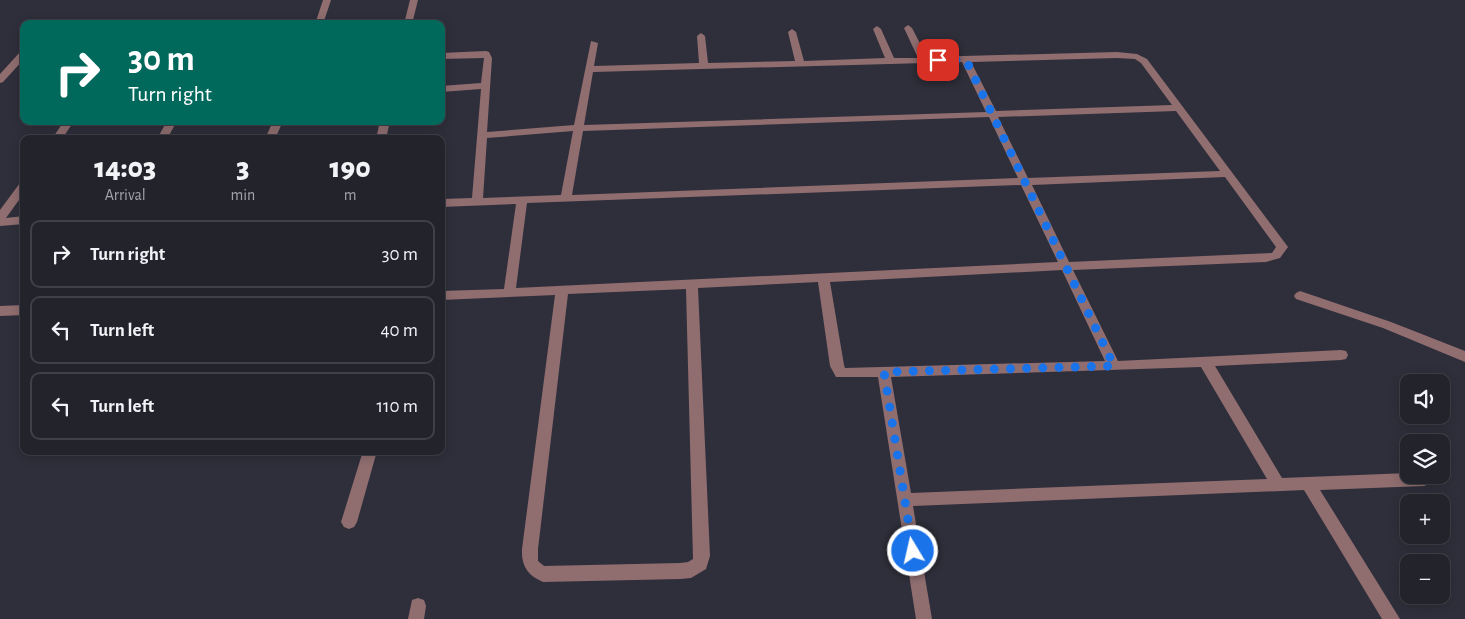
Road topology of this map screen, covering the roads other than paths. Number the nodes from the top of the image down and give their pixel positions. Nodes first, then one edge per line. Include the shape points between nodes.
1 (327, 0) edge
2 (414, 0) edge
3 (320, 20) edge
4 (409, 20) edge
5 (908, 28) dead end
6 (877, 29) dead end
7 (792, 32) dead end
8 (701, 36) dead end
9 (594, 42) dead end
10 (445, 56) edge
11 (20, 58) edge
12 (966, 60) junction
13 (924, 61) junction
14 (891, 62) junction
15 (800, 64) junction
16 (704, 66) junction
17 (589, 69) junction
18 (0, 80) edge
19 (486, 86) junction
20 (445, 89) edge
21 (1179, 108) junction
22 (992, 114) junction
23 (579, 128) junction
24 (482, 135) junction
25 (1227, 174) junction
26 (1025, 182) junction
27 (20, 190) edge
28 (566, 198) junction
29 (522, 200) junction
30 (477, 202) junction
31 (445, 203) edge
32 (0, 218) edge
33 (20, 220) edge
34 (0, 222) edge
35 (1066, 266) junction
36 (823, 278) junction
37 (692, 284) junction
38 (562, 291) junction
39 (510, 293) junction
40 (445, 296) edge
41 (1300, 296) dead end
42 (20, 310) edge
43 (0, 311) edge
44 (1341, 355) dead end
45 (1465, 356) edge
46 (1206, 362) junction
47 (1114, 366) junction
48 (884, 372) junction
49 (369, 455) edge
50 (1400, 480) edge
51 (1308, 484) junction
52 (1279, 486) junction
53 (905, 500) junction
54 (349, 522) dead end
55 (924, 619) edge
56 (1392, 619) edge

1 - 3 street
2 - 4 street
5 - 13 street
6 - 14 street
7 - 15 street
8 - 16 street
9 - 17 street
10 - 19 street via 486,54
11 - 18 street
12 - 13 street
12 - 21 street via 1137,57 1144,61
12 - 22 street
13 - 14 street
14 - 15 street
15 - 16 street
16 - 17 street
17 - 23 street
19 - 20 street
19 - 24 street
21 - 22 street
21 - 25 street
22 - 23 street
22 - 26 street
23 - 24 street
23 - 28 street
24 - 30 street
25 - 26 street
25 - 35 street via 1282,247 1275,256
26 - 28 street
26 - 35 street
27 - 32 street
28 - 29 street
29 - 30 street
29 - 39 street
30 - 31 street
33 - 34 street
35 - 36 street
35 - 47 street
36 - 37 street
36 - 48 street via 839,372
37 - 38 street
37 - 38 street via 702,556 700,564 691,570 680,571 543,574 534,570 531,564
38 - 39 street
39 - 40 street
41 - 45 street
42 - 43 street
44 - 46 street
46 - 47 street
46 - 52 street
47 - 48 street
48 - 53 street
49 - 54 street
50 - 51 street
51 - 52 street
51 - 56 street
52 - 53 street
53 - 55 street

